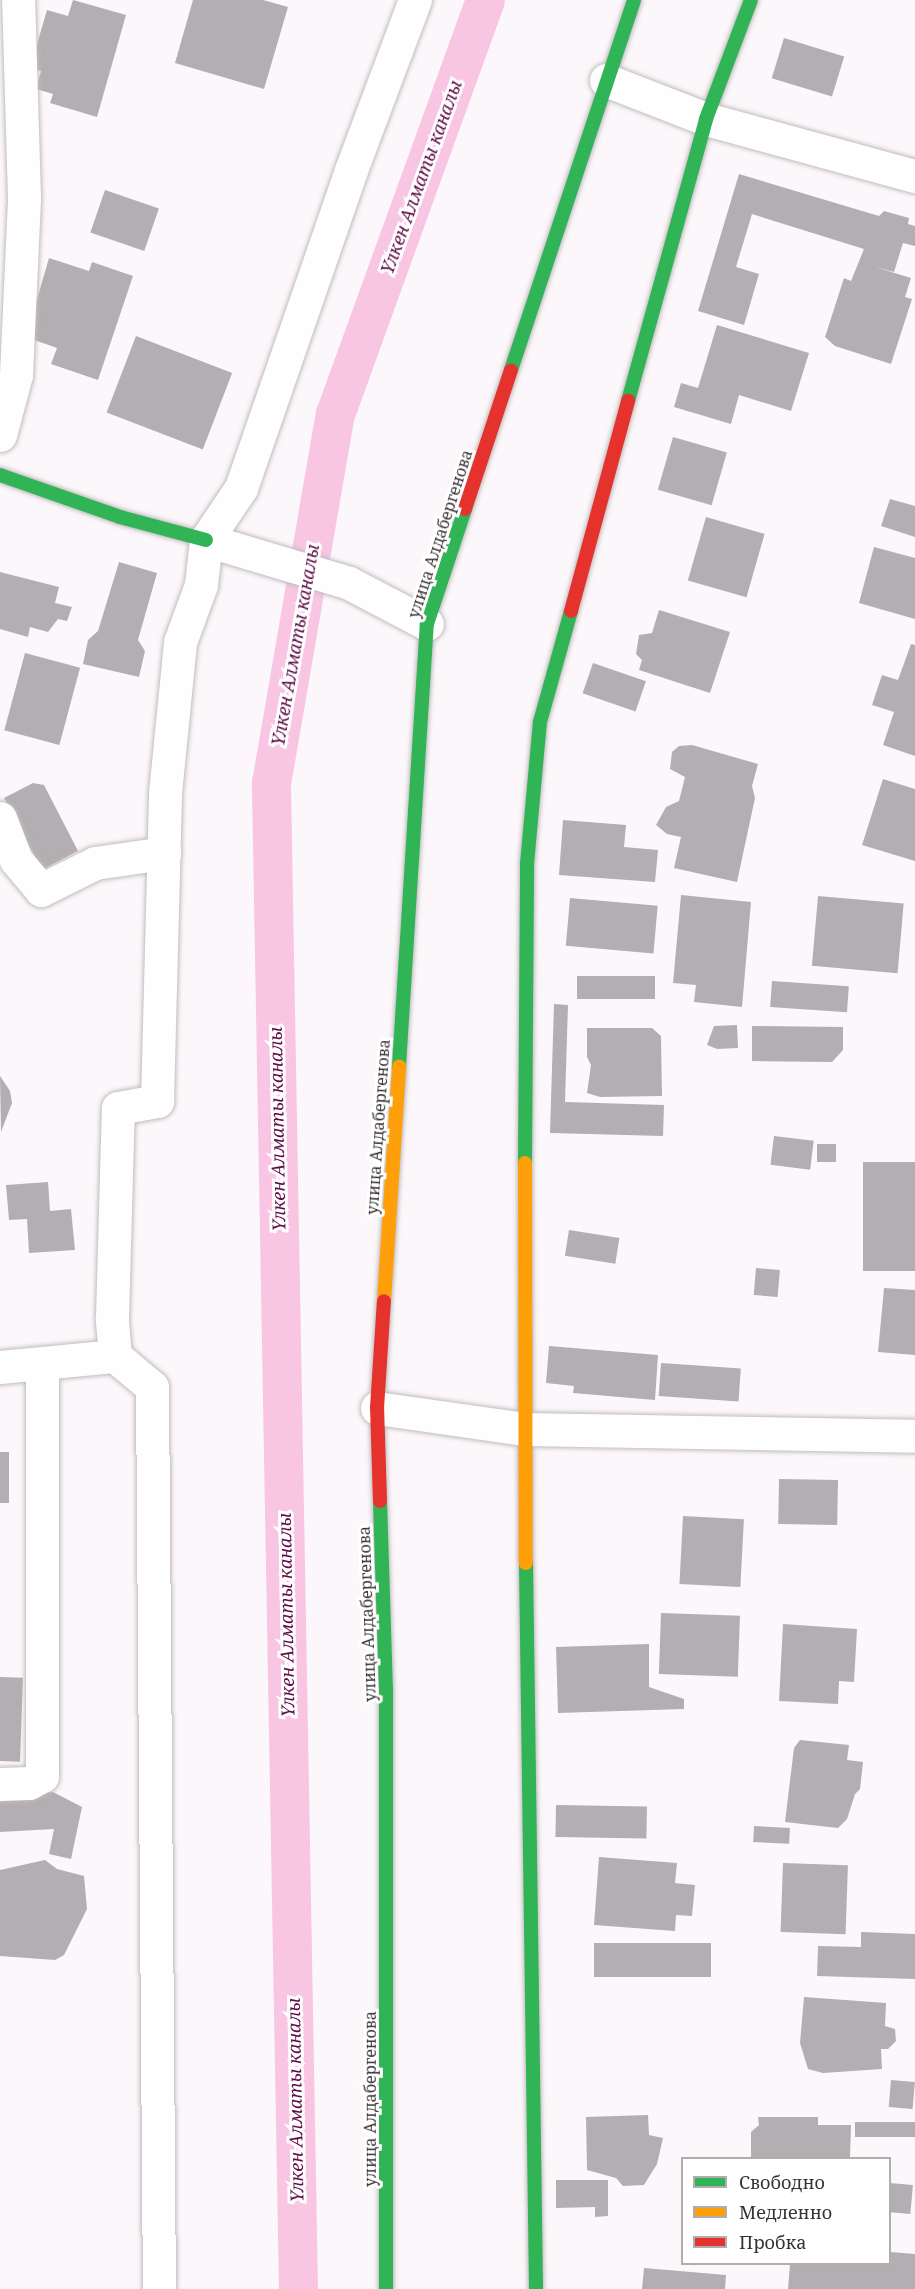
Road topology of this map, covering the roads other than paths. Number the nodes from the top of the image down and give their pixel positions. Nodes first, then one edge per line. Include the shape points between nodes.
1 (18, 0) edge
2 (415, 0) edge
3 (634, 0) edge
4 (752, 0) edge
5 (606, 80) junction
6 (706, 119) junction
7 (915, 176) edge
8 (0, 435) edge
9 (0, 475) edge
10 (206, 540) junction
11 (427, 624) junction
12 (0, 818) edge
13 (164, 853) junction
14 (115, 1356) junction
15 (42, 1364) junction
16 (0, 1367) edge
17 (377, 1408) junction
18 (524, 1429) junction
19 (915, 1436) edge
20 (0, 1785) edge
21 (159, 2289) edge
22 (386, 2289) edge
23 (536, 2289) edge

1 - 8 street via 23,222 16,375
2 - 10 street via 241,488
3 - 5 street, улица Алдабергенова
4 - 6 street
5 - 6 street
5 - 11 street, улица Алдабергенова
6 - 7 street
6 - 18 street via 540,722 527,864
9 - 10 street via 120,517
10 - 11 street via 349,583
10 - 13 street via 201,585 180,642 165,793
11 - 17 street, улица Алдабергенова
12 - 13 street via 15,860 41,890 95,863
13 - 14 street via 157,1101 118,1108 112,1318
14 - 15 street
14 - 21 street via 152,1387
15 - 16 street
15 - 20 street via 42,1776 30,1783
17 - 18 street
17 - 22 street, улица Алдабергенова via 386,1688
18 - 19 street
18 - 23 street

